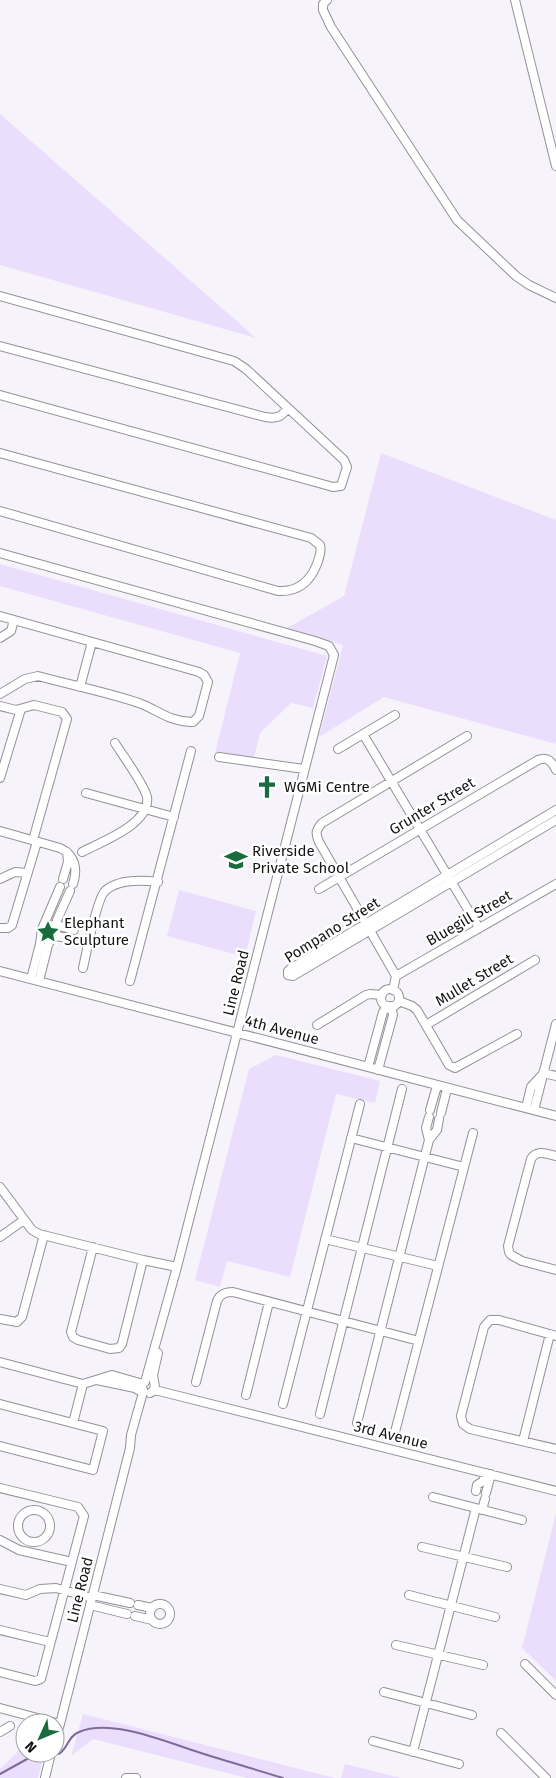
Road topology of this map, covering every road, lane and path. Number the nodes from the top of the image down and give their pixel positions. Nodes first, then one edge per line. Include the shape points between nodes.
1 (327, 0) edge
2 (516, 0) edge
3 (556, 166) edge
4 (0, 296) edge
5 (556, 298) edge
6 (0, 346) edge
7 (0, 395) edge
8 (288, 408) junction
9 (0, 453) edge
10 (0, 511) edge
11 (0, 553) edge
12 (0, 616) edge
13 (14, 620) junction
14 (0, 638) edge
15 (92, 642) junction
16 (80, 687) junction
17 (0, 694) edge
18 (0, 706) edge
19 (21, 709) junction
20 (395, 714) dead end
21 (363, 734) junction
22 (467, 736) dead end
23 (115, 743) dead end
24 (338, 749) dead end
25 (191, 751) dead end
26 (219, 757) dead end
27 (304, 769) junction
28 (556, 770) edge
29 (0, 778) edge
30 (391, 782) junction
31 (86, 794) dead end
32 (146, 809) junction
33 (554, 816) edge
34 (174, 817) junction
35 (420, 829) junction
36 (0, 832) edge
37 (35, 841) junction
38 (67, 852) junction
39 (82, 852) dead end
40 (27, 873) junction
41 (339, 877) junction
42 (450, 878) junction
43 (0, 879) edge
44 (158, 882) junction
45 (556, 884) edge
46 (319, 889) dead end
47 (56, 926) junction
48 (368, 927) junction
49 (0, 928) edge
50 (479, 928) junction
51 (42, 929) junction
52 (91, 934) junction
53 (52, 940) junction
54 (88, 944) junction
55 (535, 960) dead end
56 (305, 964) dead end
57 (82, 968) dead end
58 (0, 971) edge
59 (396, 976) junction
60 (35, 980) junction
61 (130, 982) dead end
62 (393, 990) junction
63 (382, 995) junction
64 (399, 1001) junction
65 (389, 1006) junction
66 (426, 1024) junction
67 (556, 1024) edge
68 (317, 1025) dead end
69 (238, 1033) junction
70 (517, 1034) dead end
71 (368, 1067) junction
72 (378, 1070) junction
73 (543, 1073) junction
74 (556, 1076) edge
75 (436, 1086) junction
76 (402, 1089) dead end
77 (447, 1089) junction
78 (360, 1104) dead end
79 (526, 1108) junction
80 (534, 1110) junction
81 (556, 1116) edge
82 (473, 1133) dead end
83 (351, 1138) junction
84 (429, 1140) junction
85 (388, 1147) junction
86 (425, 1156) junction
87 (556, 1156) edge
88 (464, 1167) junction
89 (0, 1186) edge
90 (24, 1220) junction
91 (44, 1235) junction
92 (0, 1237) edge
93 (325, 1239) junction
94 (93, 1247) junction
95 (362, 1248) junction
96 (400, 1257) junction
97 (144, 1260) junction
98 (438, 1266) junction
99 (177, 1267) junction
100 (556, 1270) edge
101 (269, 1302) junction
102 (307, 1312) junction
103 (0, 1319) edge
104 (343, 1321) junction
105 (381, 1331) junction
106 (553, 1335) edge
107 (419, 1341) junction
108 (0, 1362) edge
109 (196, 1382) dead end
110 (83, 1384) junction
111 (147, 1388) junction
112 (246, 1396) dead end
113 (0, 1404) edge
114 (283, 1404) dead end
115 (320, 1414) dead end
116 (73, 1423) junction
117 (357, 1423) dead end
118 (395, 1432) dead end
119 (523, 1440) junction
120 (0, 1446) edge
121 (556, 1449) edge
122 (488, 1474) junction
123 (0, 1488) edge
124 (556, 1491) edge
125 (42, 1498) junction
126 (433, 1498) dead end
127 (476, 1508) junction
128 (38, 1510) junction
129 (522, 1520) dead end
130 (0, 1540) edge
131 (33, 1542) junction
132 (422, 1547) dead end
133 (30, 1552) junction
134 (464, 1557) junction
135 (72, 1562) junction
136 (506, 1567) dead end
137 (0, 1589) edge
138 (64, 1591) junction
139 (409, 1595) dead end
140 (91, 1600) junction
141 (451, 1606) junction
142 (152, 1608) junction
143 (495, 1617) dead end
144 (152, 1620) junction
145 (0, 1630) edge
146 (50, 1642) junction
147 (396, 1644) dead end
148 (438, 1655) junction
149 (525, 1664) dead end
150 (483, 1665) dead end
151 (0, 1672) edge
152 (384, 1692) dead end
153 (556, 1695) edge
154 (426, 1703) junction
155 (0, 1708) edge
156 (19, 1713) edge
157 (63, 1713) edge
158 (472, 1715) dead end
159 (10, 1726) dead end
160 (0, 1732) edge
161 (501, 1733) dead end
162 (373, 1741) dead end
163 (413, 1752) junction
164 (48, 1763) edge
165 (459, 1764) dead end
166 (45, 1778) edge
167 (126, 1778) edge
168 (136, 1778) edge
169 (546, 1778) edge

1 - 5 street via 323,10 332,27 458,220 516,276
2 - 3 street
4 - 8 street via 234,361
6 - 8 street via 265,417 278,418
7 - 8 street via 333,487 341,486 346,464
9 - 10 street via 311,538 321,548 313,574 305,583 293,590 278,591
11 - 27 street, Line Road via 329,646 334,655
12 - 13 street
13 - 14 street via 11,631
13 - 15 street
15 - 16 street
15 - 16 street via 204,674 208,682 199,716 193,722 183,721 163,716 140,703
16 - 17 street via 33,676
18 - 19 street
19 - 29 street
19 - 37 street via 41,706 62,712 66,719
20 - 21 street
21 - 24 street
21 - 30 street
22 - 30 street
23 - 32 street via 144,789
25 - 34 street
26 - 27 street
27 - 69 street, Line Road
28 - 35 street, Grunter Street via 549,760 538,760
30 - 35 street
30 - 41 street via 322,823 316,830 318,842
31 - 32 street
32 - 34 street
32 - 39 street via 134,824
33 - 42 street, Pompano Street
34 - 44 street
35 - 41 street, Grunter Street
35 - 42 street
36 - 37 street
37 - 38 street
37 - 40 street
38 - 47 street via 76,871
38 - 51 street via 68,862 62,883
40 - 43 street via 15,872
40 - 49 street via 12,925
41 - 46 street, Grunter Street
41 - 48 street
42 - 48 street, Pompano Street
42 - 50 street
44 - 52 street via 134,880 106,890
44 - 61 street
45 - 50 street, Bluegill Street
47 - 51 street via 46,925
47 - 52 street
47 - 53 street
48 - 56 street, Pompano Street
48 - 59 street
50 - 59 street, Bluegill Street
51 - 60 street
52 - 54 street
53 - 54 street via 57,936
53 - 60 street
54 - 57 street
55 - 66 street, Mullet Street
58 - 60 street, 4th Avenue
59 - 62 street
60 - 69 street, 4th Avenue
62 - 63 street via 386,990
62 - 64 street
63 - 65 street via 382,1002
63 - 68 street via 366,995
64 - 65 street
64 - 66 street via 412,1006
65 - 71 street via 383,1012
65 - 72 street via 393,1015
66 - 70 street via 449,1065 455,1068
67 - 73 street
69 - 71 street, 4th Avenue
69 - 99 street, Line Road
71 - 72 street, 4th Avenue
72 - 75 street, 4th Avenue
73 - 74 street
73 - 79 street via 531,1087
73 - 80 street
75 - 77 street, 4th Avenue
75 - 84 street via 426,1128
76 - 85 street
77 - 79 street, 4th Avenue
77 - 84 street via 436,1130
78 - 83 street
79 - 80 street, 4th Avenue
80 - 81 street, 4th Avenue
82 - 88 street
83 - 85 street
83 - 93 street
84 - 86 street
85 - 86 street
85 - 95 street
86 - 88 street
86 - 96 street
87 - 100 street via 538,1153 531,1159 508,1246 515,1258
88 - 98 street
89 - 90 street
90 - 91 street via 32,1230
90 - 92 street
91 - 94 street
91 - 103 street via 22,1317 18,1322
93 - 95 street
93 - 102 street
94 - 97 street
94 - 97 street via 70,1332 78,1340 101,1346 114,1349 122,1344
95 - 96 street
95 - 104 street
96 - 98 street
96 - 105 street
97 - 99 street
98 - 107 street
99 - 111 street, Line Road via 160,1324
101 - 102 street
101 - 109 street via 233,1292 218,1297
101 - 112 street
102 - 104 street
102 - 114 street
104 - 105 street
104 - 115 street
105 - 107 street
105 - 117 street
106 - 119 street
106 - 119 street via 499,1320 490,1320 484,1327 461,1416 463,1424 470,1429
107 - 118 street
108 - 110 street
110 - 111 street, 3rd Avenue via 112,1375
110 - 116 street
111 - 122 street, 3rd Avenue
111 - 140 street, Line Road via 131,1435
113 - 116 street
116 - 120 street via 102,1431 93,1470
119 - 121 street
122 - 124 street, 3rd Avenue
122 - 127 street via 486,1496
122 - 127 street via 477,1485
123 - 125 street
125 - 128 street
125 - 135 street via 84,1512
126 - 127 street
127 - 129 street
127 - 134 street
128 - 131 street via 47,1515 50,1530 45,1539
128 - 131 street via 23,1515 18,1525 21,1535
130 - 133 street via 18,1550
131 - 133 street
132 - 134 street
133 - 135 street
134 - 136 street
134 - 141 street
135 - 138 street
137 - 138 street via 26,1594 48,1588
138 - 140 street
138 - 146 street
139 - 141 street
140 - 142 street
140 - 144 street
140 - 157 street, Line Road
141 - 143 street
141 - 148 street
142 - 144 street
142 - 144 street via 164,1604 170,1614 164,1624
145 - 146 street
146 - 151 street via 39,1681
147 - 148 street
148 - 150 street
148 - 154 street
149 - 153 street
152 - 154 street
154 - 158 street
154 - 163 street
155 - 156 street
159 - 160 street
161 - 169 street
162 - 163 street
163 - 165 street
164 - 166 street
167 - 168 street

